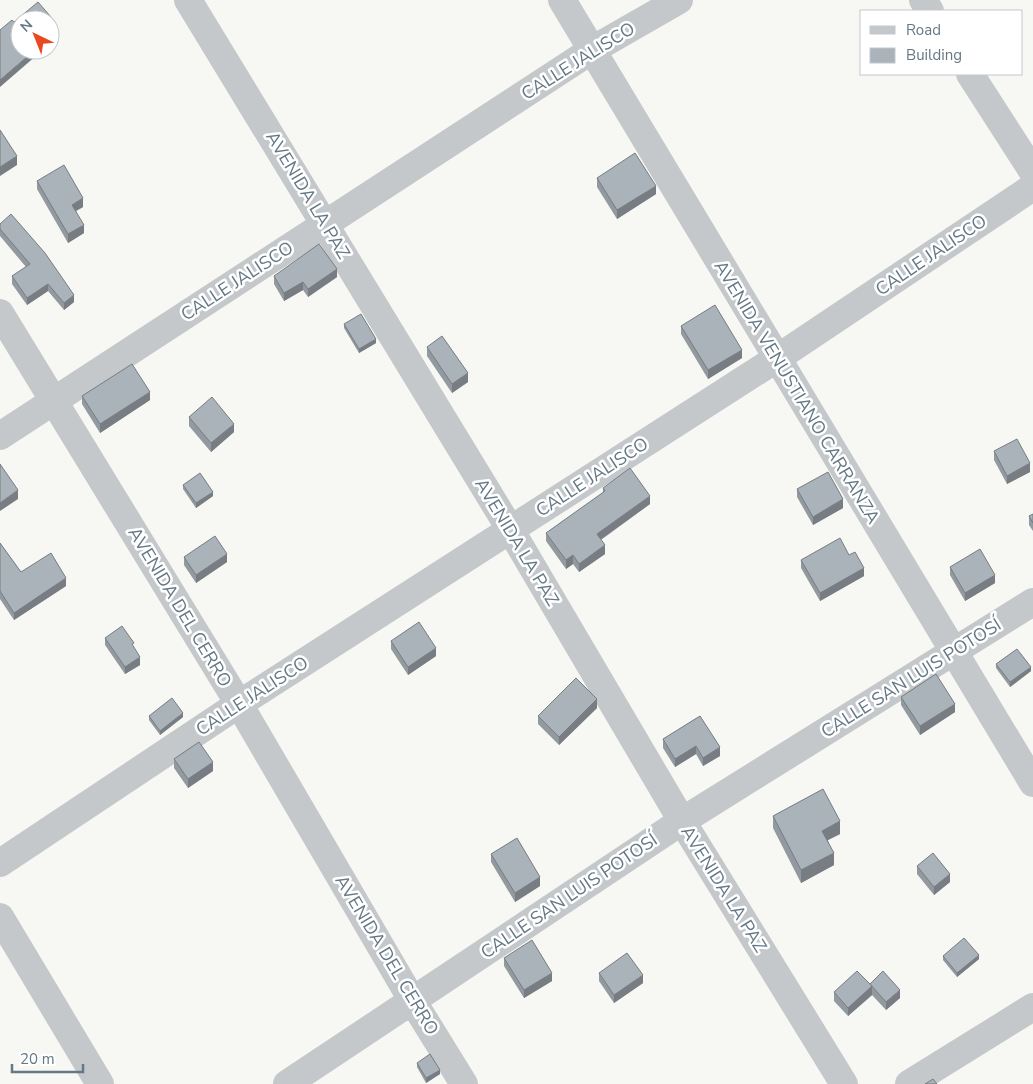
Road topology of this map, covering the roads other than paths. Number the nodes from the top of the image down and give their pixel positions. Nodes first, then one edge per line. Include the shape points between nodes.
1 (188, 0) edge
2 (562, 0) edge
3 (679, 0) edge
4 (592, 50) junction
5 (971, 75) edge
6 (1033, 172) edge
7 (1033, 187) edge
8 (325, 223) junction
9 (0, 313) edge
10 (776, 359) junction
11 (54, 402) junction
12 (0, 436) edge
13 (510, 529) junction
14 (1033, 602) edge
15 (953, 652) junction
16 (239, 704) junction
17 (1033, 783) edge
18 (682, 821) junction
19 (0, 863) edge
20 (0, 917) edge
21 (412, 1000) junction
22 (1033, 1007) edge
23 (100, 1084) edge
24 (287, 1084) edge
25 (464, 1084) edge
26 (844, 1084) edge
27 (909, 1084) edge

1 - 8 street, AVENIDA LA PAZ
2 - 4 street, AVENIDA VENUSTIANO CARRANZA
3 - 4 street, CALLE JALISCO
4 - 8 street, CALLE JALISCO
4 - 10 street, AVENIDA VENUSTIANO CARRANZA
5 - 6 street
7 - 10 street, CALLE JALISCO
8 - 11 street, CALLE JALISCO
8 - 13 street, AVENIDA LA PAZ
9 - 11 street, AVENIDA DEL CERRO
10 - 13 street, CALLE JALISCO
10 - 15 street, AVENIDA VENUSTIANO CARRANZA
11 - 12 street, CALLE JALISCO
11 - 16 street, AVENIDA DEL CERRO
13 - 16 street, CALLE JALISCO
13 - 18 street, AVENIDA LA PAZ
14 - 15 street, CALLE SAN LUIS POTOSÍ
15 - 17 street, AVENIDA VENUSTIANO CARRANZA
15 - 18 street, CALLE SAN LUIS POTOSÍ
16 - 19 street, CALLE JALISCO
16 - 21 street, AVENIDA DEL CERRO
18 - 21 street, CALLE SAN LUIS POTOSÍ
18 - 26 street, AVENIDA LA PAZ
20 - 23 street
21 - 24 street, CALLE SAN LUIS POTOSÍ
21 - 25 street, AVENIDA DEL CERRO
22 - 27 street

